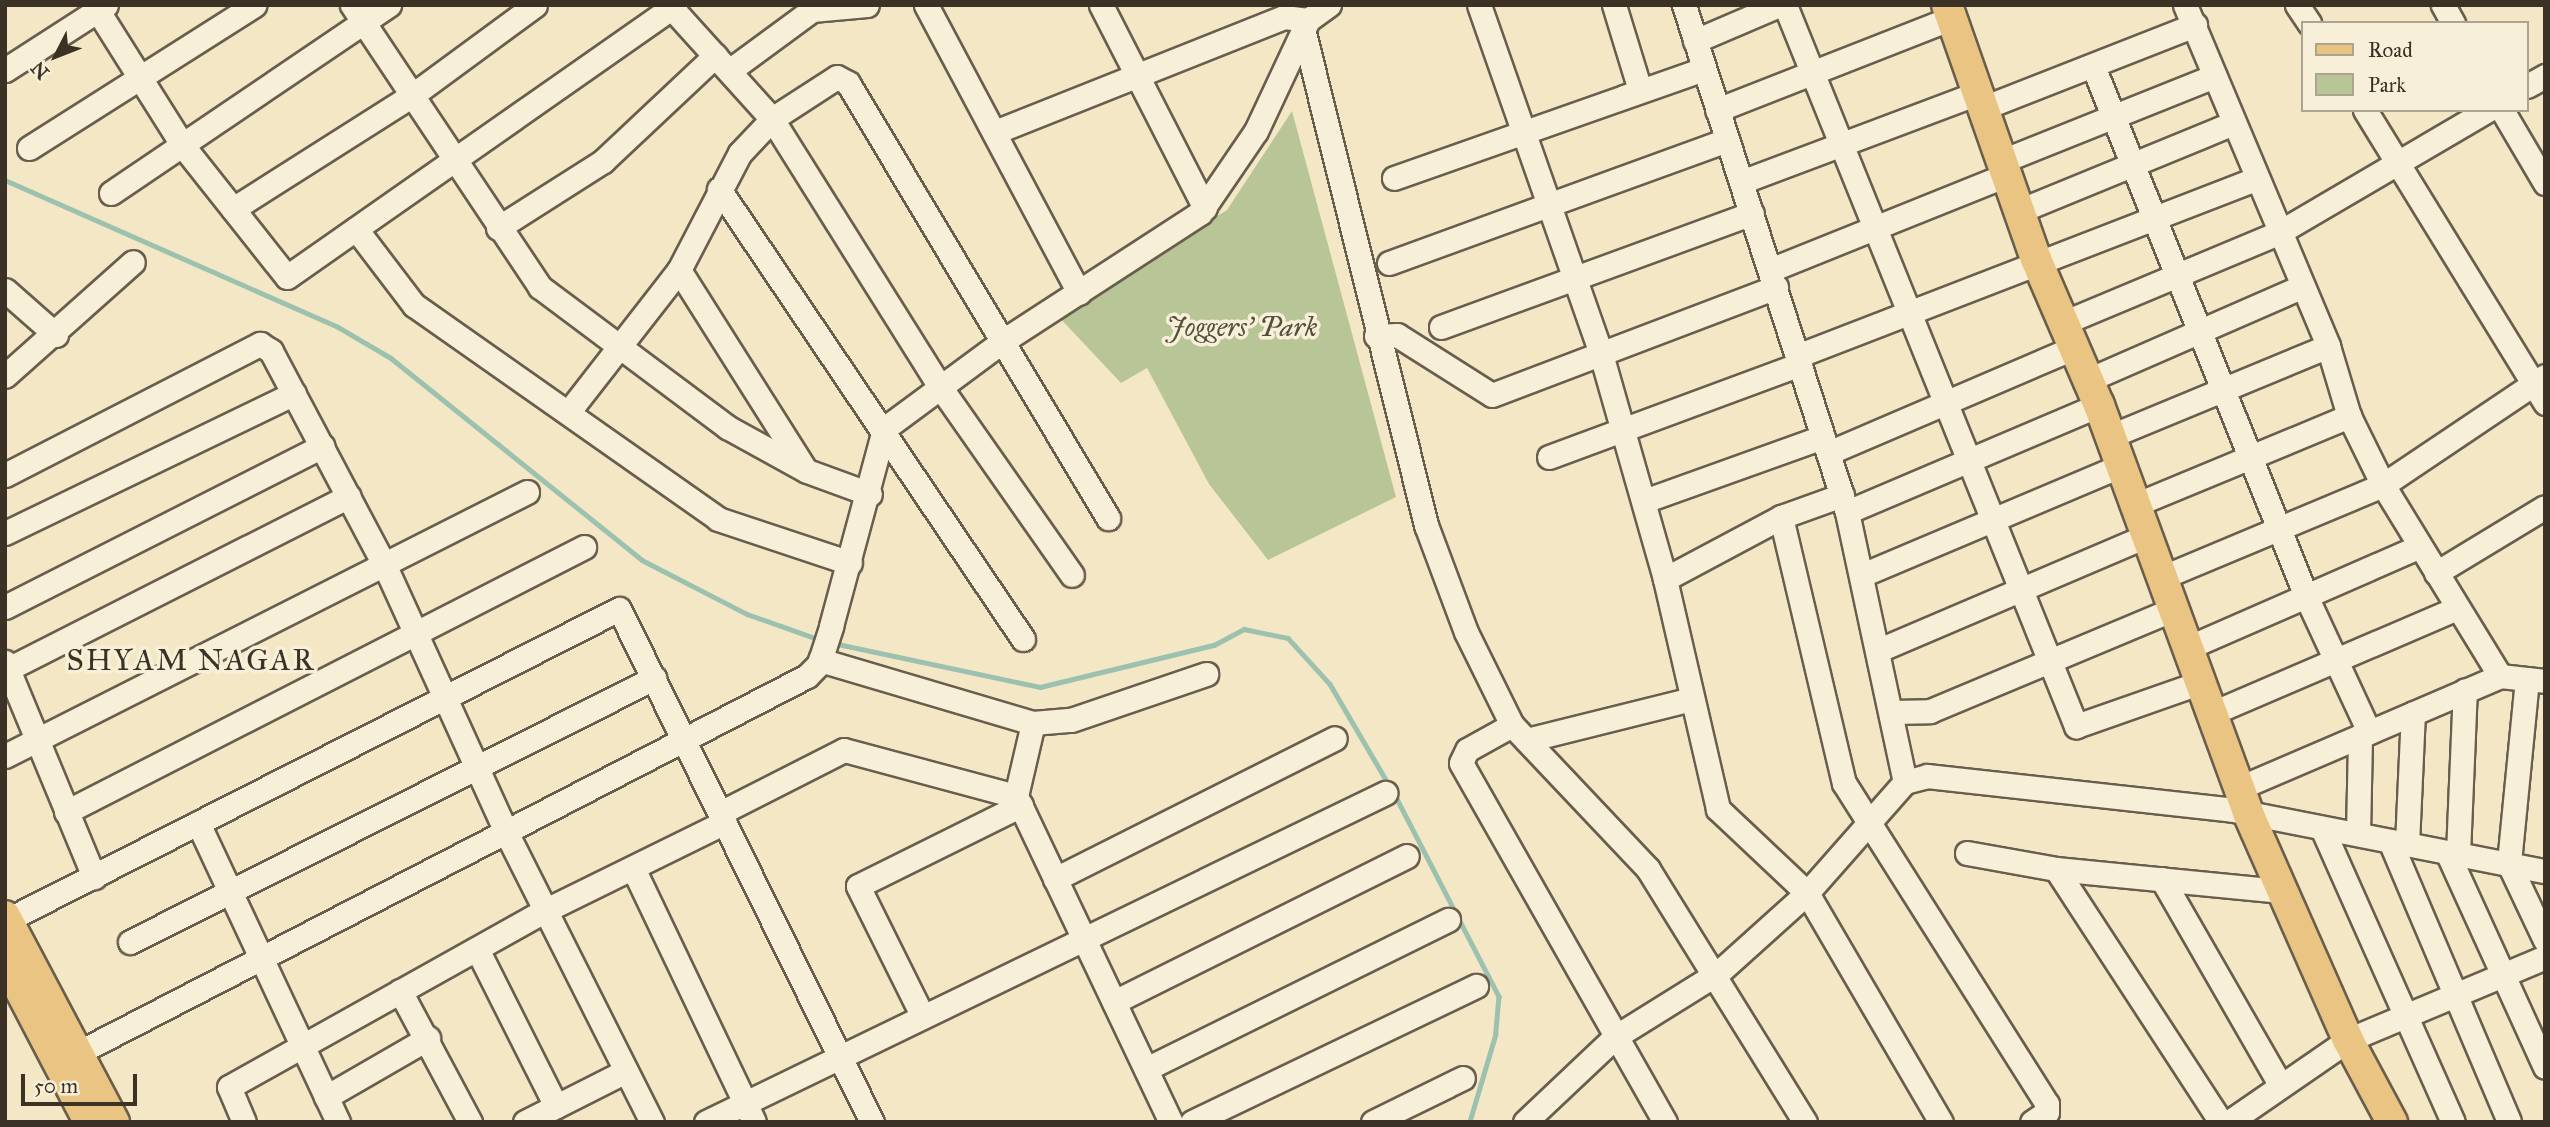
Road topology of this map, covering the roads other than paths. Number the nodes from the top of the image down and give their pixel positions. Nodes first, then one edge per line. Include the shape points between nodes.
1 (254, 5) edge
2 (389, 5) edge
3 (535, 5) edge
4 (926, 5) edge
5 (1101, 5) edge
6 (1479, 5) edge
7 (1614, 5) edge
8 (1685, 5) edge
9 (1779, 5) edge
10 (1785, 5) edge
11 (2297, 5) edge
12 (2443, 5) edge
13 (672, 6) edge
14 (834, 7) edge
15 (862, 7) edge
16 (102, 8) edge
17 (1949, 12) edge
18 (358, 14) edge
19 (1315, 14) edge
20 (2190, 15) edge
21 (2308, 21) edge
22 (2452, 21) edge
23 (1695, 41) junction
24 (722, 64) junction
25 (2093, 66) junction
26 (1703, 68) junction
27 (5, 70) edge
28 (1137, 71) junction
29 (1812, 73) junction
30 (2215, 75) junction
31 (2545, 75) edge
32 (141, 79) junction
33 (2529, 85) edge
34 (1640, 90) junction
35 (414, 94) junction
36 (1980, 100) junction
37 (1717, 110) junction
38 (2366, 112) edge
39 (2485, 112) edge
40 (2503, 112) edge
41 (2115, 116) junction
42 (772, 118) junction
43 (2234, 123) junction
44 (1523, 130) junction
45 (995, 132) junction
46 (1727, 139) junction
47 (1839, 144) junction
48 (183, 146) junction
49 (29, 148) dead end
50 (457, 159) junction
51 (2133, 165) junction
52 (2401, 166) junction
53 (2004, 168) junction
54 (2542, 172) edge
55 (1394, 178) dead end
56 (2254, 180) junction
57 (1741, 182) junction
58 (719, 189) junction
59 (111, 193) dead end
60 (1548, 203) junction
61 (1205, 208) junction
62 (233, 209) junction
63 (2019, 211) junction
64 (1752, 213) junction
65 (2153, 216) junction
66 (498, 228) junction
67 (356, 229) junction
68 (1872, 229) junction
69 (2278, 233) junction
70 (2036, 260) junction
71 (133, 262) dead end
72 (1389, 263) dead end
73 (679, 270) junction
74 (2177, 275) junction
75 (1575, 279) junction
76 (1773, 279) junction
77 (2301, 287) junction
78 (5, 290) edge
79 (1079, 293) junction
80 (1905, 312) junction
81 (1441, 327) dead end
82 (2201, 331) junction
83 (56, 335) junction
84 (2068, 335) junction
85 (1376, 336) junction
86 (1003, 341) junction
87 (2328, 346) junction
88 (617, 347) junction
89 (1601, 354) junction
90 (1799, 360) junction
91 (5, 376) edge
92 (941, 388) junction
93 (2541, 388) edge
94 (2225, 389) junction
95 (2093, 392) junction
96 (294, 393) junction
97 (1942, 404) junction
98 (570, 410) junction
99 (2349, 416) junction
100 (1622, 425) junction
101 (884, 429) junction
102 (2111, 436) junction
103 (1826, 445) junction
104 (322, 446) junction
105 (2254, 455) junction
106 (1549, 457) dead end
107 (1965, 461) junction
108 (2122, 465) junction
109 (807, 471) junction
110 (5, 475) edge
111 (2384, 485) junction
112 (527, 492) dead end
113 (870, 494) junction
114 (349, 496) junction
115 (1644, 501) junction
116 (1844, 503) junction
117 (2137, 504) junction
118 (2545, 507) edge
119 (1781, 517) junction
120 (1108, 518) dead end
121 (1991, 520) junction
122 (2279, 529) junction
123 (5, 533) edge
124 (2148, 535) junction
125 (2420, 546) junction
126 (584, 547) dead end
127 (850, 563) junction
128 (384, 564) junction
129 (2436, 573) junction
130 (1072, 575) dead end
131 (1862, 575) junction
132 (2163, 577) junction
133 (1665, 579) junction
134 (2020, 590) junction
135 (2306, 596) junction
136 (5, 607) edge
137 (2457, 608) junction
138 (2174, 609) junction
139 (415, 630) junction
140 (1023, 639) dead end
141 (2187, 648) junction
142 (1879, 650) junction
143 (821, 655) junction
144 (2334, 660) junction
145 (2049, 662) junction
146 (7, 666) edge
147 (1206, 674) dead end
148 (2500, 676) junction
149 (654, 678) junction
150 (2536, 680) edge
151 (2199, 683) junction
152 (2465, 690) junction
153 (446, 696) junction
154 (1691, 699) junction
155 (1892, 712) junction
156 (2413, 713) junction
157 (2210, 714) junction
158 (1033, 723) junction
159 (1520, 733) junction
160 (2365, 734) junction
161 (1335, 738) dead end
162 (37, 739) junction
163 (684, 739) junction
164 (5, 756) edge
165 (475, 763) junction
166 (1905, 782) junction
167 (1385, 793) dead end
168 (2243, 800) junction
169 (1018, 801) junction
170 (66, 812) junction
171 (722, 818) junction
172 (1869, 822) junction
173 (198, 823) junction
174 (2322, 828) junction
175 (505, 831) junction
176 (2358, 834) junction
177 (2398, 842) junction
178 (1967, 853) dead end
179 (2452, 853) junction
180 (1407, 856) dead end
181 (2509, 864) junction
182 (633, 868) junction
183 (2056, 869) junction
184 (2545, 871) edge
185 (94, 877) junction
186 (1055, 879) junction
187 (2162, 879) junction
188 (2283, 891) junction
189 (227, 893) junction
190 (1807, 893) junction
191 (546, 910) junction
192 (6, 918) edge
193 (1448, 920) dead end
194 (1082, 935) junction
195 (2545, 940) edge
196 (130, 942) dead end
197 (477, 949) junction
198 (2545, 957) edge
199 (258, 959) junction
200 (5, 961) edge
201 (1718, 973) junction
202 (2501, 974) junction
203 (1476, 986) dead end
204 (400, 991) junction
205 (2450, 995) junction
206 (1114, 1002) junction
207 (2404, 1014) junction
208 (922, 1015) junction
209 (1615, 1037) junction
210 (428, 1038) junction
211 (2348, 1040) junction
212 (303, 1049) junction
213 (839, 1056) junction
214 (67, 1058) junction
215 (2545, 1068) edge
216 (1146, 1069) junction
217 (626, 1070) junction
218 (1462, 1078) dead end
219 (2280, 1084) junction
220 (326, 1097) junction
221 (556, 1106) junction
222 (749, 1112) edge
223 (89, 1122) edge
224 (114, 1122) edge
225 (244, 1122) edge
226 (338, 1122) edge
227 (470, 1122) edge
228 (525, 1122) edge
229 (652, 1122) edge
230 (706, 1122) edge
231 (871, 1122) edge
232 (1171, 1122) edge
233 (1192, 1122) edge
234 (1373, 1122) edge
235 (1525, 1122) edge
236 (1665, 1122) edge
237 (1805, 1122) edge
238 (1941, 1122) edge
239 (2032, 1122) edge
240 (2221, 1122) edge
241 (2229, 1122) edge
242 (2392, 1122) edge
243 (2454, 1122) edge
244 (2509, 1122) edge

1 - 32 street
2 - 18 street
3 - 35 street
4 - 45 street
5 - 28 street
6 - 44 street
7 - 34 street
8 - 23 street
9 - 23 street
10 - 29 street
11 - 21 street
12 - 22 street
13 - 24 street
13 - 50 street
14 - 15 street
14 - 24 street via 779,29
16 - 27 street
16 - 32 street
17 - 29 street
17 - 36 main road
18 - 35 street
18 - 48 street
19 - 28 street via 1284,17
19 - 61 street via 1256,131
19 - 85 street
20 - 25 street
20 - 30 street
23 - 26 street
24 - 42 street
24 - 66 street via 610,155
25 - 36 street
25 - 41 street
26 - 34 street
26 - 37 street
28 - 45 street
28 - 61 street
29 - 37 street
29 - 47 street
30 - 41 street
30 - 43 street
31 - 33 street
32 - 48 street
32 - 49 street
34 - 44 street
35 - 50 street
35 - 62 street
36 - 47 street
36 - 53 main road
37 - 46 street
38 - 52 street
39 - 52 street
40 - 54 street
41 - 51 street
41 - 53 street
42 - 58 street
42 - 86 street via 830,79 844,79
42 - 92 street
43 - 51 street
43 - 56 street
44 - 55 street
44 - 60 street
45 - 79 street
46 - 57 street
46 - 60 street
47 - 57 street
47 - 68 street
48 - 59 street
48 - 62 street
50 - 66 street
50 - 67 street
51 - 63 street
51 - 65 street
52 - 69 street
52 - 93 street
53 - 63 main road
53 - 68 street
56 - 65 street
56 - 69 street
57 - 64 street
58 - 73 street
58 - 101 street
60 - 72 street
60 - 75 street
61 - 79 street
62 - 67 street via 287,277
63 - 70 main road
64 - 75 street
64 - 76 street
65 - 70 street
65 - 74 street
66 - 88 street via 540,287
67 - 98 street via 414,305
68 - 76 street
68 - 80 street
69 - 74 street
69 - 77 street
70 - 80 street
70 - 84 main road
71 - 83 street
73 - 88 street
73 - 109 street
74 - 82 street
74 - 84 street
75 - 81 street
75 - 89 street
76 - 89 street
76 - 90 street
77 - 82 street
77 - 87 street
78 - 83 street
79 - 86 street
80 - 90 street
80 - 97 street
82 - 94 street
82 - 95 street
83 - 91 street
84 - 95 main road
84 - 97 street
85 - 89 street via 1397,335 1483,394
85 - 159 street via 1426,525 1465,632
86 - 92 street
86 - 120 street
87 - 94 street
87 - 99 street
88 - 98 street
88 - 109 street via 727,427
89 - 100 street
90 - 100 street
90 - 103 street
92 - 101 street
92 - 130 street
93 - 111 street
94 - 102 street
94 - 105 street
95 - 102 main road
95 - 107 street
96 - 104 street
96 - 110 street via 271,351 260,345
96 - 123 street
97 - 103 street
97 - 107 street
98 - 127 street via 718,519
99 - 105 street
99 - 111 street
100 - 106 street
100 - 115 street
101 - 113 street
101 - 140 street
102 - 108 main road
103 - 115 street
103 - 116 street
104 - 114 street
104 - 136 street
105 - 117 street
105 - 122 street
107 - 116 street
107 - 121 street
108 - 117 main road
108 - 121 street
109 - 113 street
111 - 122 street
111 - 125 street
112 - 128 street
113 - 127 street
114 - 128 street
114 - 146 street
115 - 133 street
116 - 119 street
116 - 131 street
117 - 124 main road
118 - 129 street
119 - 133 street
119 - 172 street via 1844,783
121 - 131 street
121 - 134 street
122 - 132 street
122 - 135 street
124 - 132 main road
124 - 134 street
125 - 129 street
125 - 135 street
126 - 139 street
127 - 143 street
128 - 139 street
128 - 162 street
129 - 137 street
131 - 142 street
132 - 138 main road
133 - 154 street
134 - 142 street
134 - 145 street
135 - 141 street
135 - 144 street
137 - 144 street
137 - 148 street
138 - 141 main road
138 - 145 street
139 - 153 street
139 - 170 street
141 - 151 main road
142 - 155 street
143 - 158 street
143 - 163 street via 807,676
144 - 157 street
144 - 160 street
145 - 151 street via 2076,726
145 - 155 street via 1930,711
146 - 162 street
147 - 158 street via 1071,720
148 - 150 street
148 - 152 street
149 - 153 street via 619,609
149 - 163 street
149 - 165 street
150 - 181 street
151 - 157 main road
152 - 156 street
152 - 179 street
153 - 165 street
153 - 173 street
154 - 159 street
154 - 190 street via 1721,815
155 - 166 street
156 - 160 street
156 - 177 street
157 - 168 main road
158 - 169 street
159 - 201 street via 1648,870
159 - 209 street via 1467,750 1461,763
160 - 168 street
160 - 176 street
161 - 186 street
162 - 164 street
162 - 170 street
163 - 171 street
163 - 175 street
165 - 175 street
165 - 189 street
166 - 168 street via 1927,776
166 - 172 street
167 - 194 street
168 - 174 street
168 - 188 main road
169 - 171 street via 844,750
169 - 186 street
169 - 208 street via 858,887
170 - 185 street
171 - 182 street
171 - 213 street
172 - 190 street
172 - 239 street via 2047,1104 2047,1112
173 - 185 street
173 - 189 street
174 - 176 street
174 - 207 street
175 - 191 street
175 - 199 street
176 - 177 street
177 - 179 street
177 - 205 street
178 - 183 street
179 - 181 street
179 - 202 street
180 - 206 street
181 - 184 street
181 - 195 street
182 - 191 street
182 - 222 street
183 - 187 street
183 - 240 street
185 - 192 street
186 - 194 street
187 - 188 street
187 - 219 street
188 - 211 main road
189 - 196 street
189 - 199 street
190 - 201 street
190 - 238 street
191 - 197 street
191 - 217 street
192 - 214 main road
193 - 216 street
194 - 206 street
194 - 208 street
197 - 204 street
197 - 221 street
198 - 202 street
199 - 212 street
199 - 214 street
200 - 214 main road
201 - 209 street
201 - 237 street
202 - 205 street
202 - 215 street
203 - 233 street
204 - 210 street
204 - 212 street
205 - 207 street
205 - 244 street
206 - 216 street
207 - 211 street
207 - 243 street
208 - 213 street
209 - 235 street
209 - 236 street
210 - 220 street
210 - 227 street
211 - 219 street
211 - 242 main road
212 - 220 street
212 - 225 street via 229,1087
213 - 222 street
213 - 231 street
214 - 223 main road
214 - 224 main road
216 - 232 street
217 - 221 street
217 - 229 street
218 - 234 street
219 - 241 street
220 - 226 street
221 - 228 street
222 - 230 street

